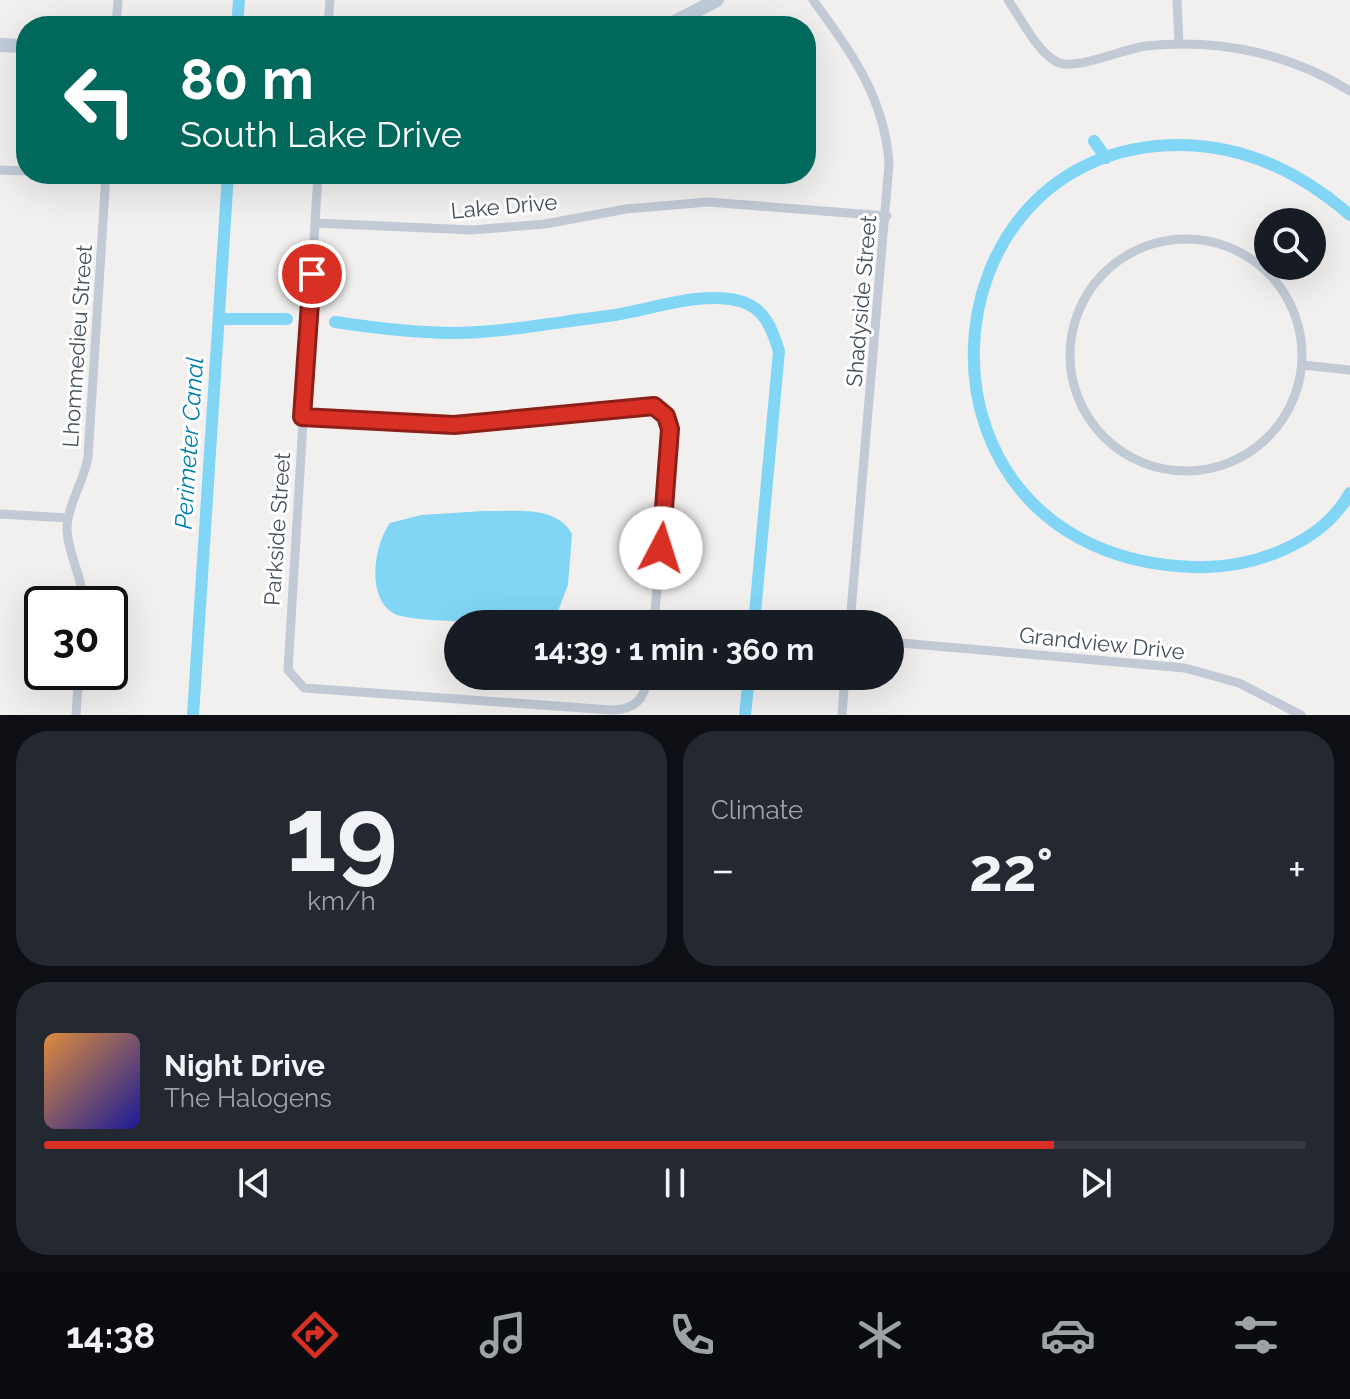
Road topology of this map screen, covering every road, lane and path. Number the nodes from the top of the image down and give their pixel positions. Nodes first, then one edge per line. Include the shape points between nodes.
1 (717, 0) edge
2 (813, 0) edge
3 (1008, 0) edge
4 (1177, 0) edge
5 (686, 16) edge
6 (1179, 44) junction
7 (1350, 91) edge
8 (105, 184) edge
9 (317, 184) edge
10 (887, 216) junction
11 (315, 223) junction
12 (1302, 365) junction
13 (1350, 370) edge
14 (302, 417) junction
15 (0, 514) edge
16 (68, 518) junction
17 (82, 586) edge
18 (655, 610) edge
19 (851, 610) edge
20 (904, 643) edge
21 (78, 690) edge
22 (646, 690) edge
23 (844, 690) edge
24 (76, 715) edge
25 (842, 715) edge
26 (1301, 715) edge

1 - 5 street
2 - 10 street, Shadyside Street via 853,56 881,111 888,153
3 - 6 street via 1058,63 1075,65 1122,50
4 - 6 street
6 - 7 street via 1259,52 1307,68
8 - 16 street, Lhommedieu Street via 88,457
9 - 11 street, Parkside Street
10 - 11 street, Lake Drive via 708,202 472,230
10 - 19 street, Shadyside Street
11 - 14 street, Parkside Street
12 - 12 street via 1293,311 1273,278 1232,248 1190,239 1151,244 1114,263 1077,313 1070,350 1078,398 1099,433 1137,461 1172,471 1207,470 1252,451 1287,412
12 - 13 street
14 - 18 street via 454,425 654,406 666,416 670,429
14 - 22 street, Parkside Street via 287,657 288,670 304,688 625,710 638,704
15 - 16 street
16 - 17 street via 67,533
20 - 26 street, Grandview Drive via 1185,668 1239,683
21 - 24 street
23 - 25 street

